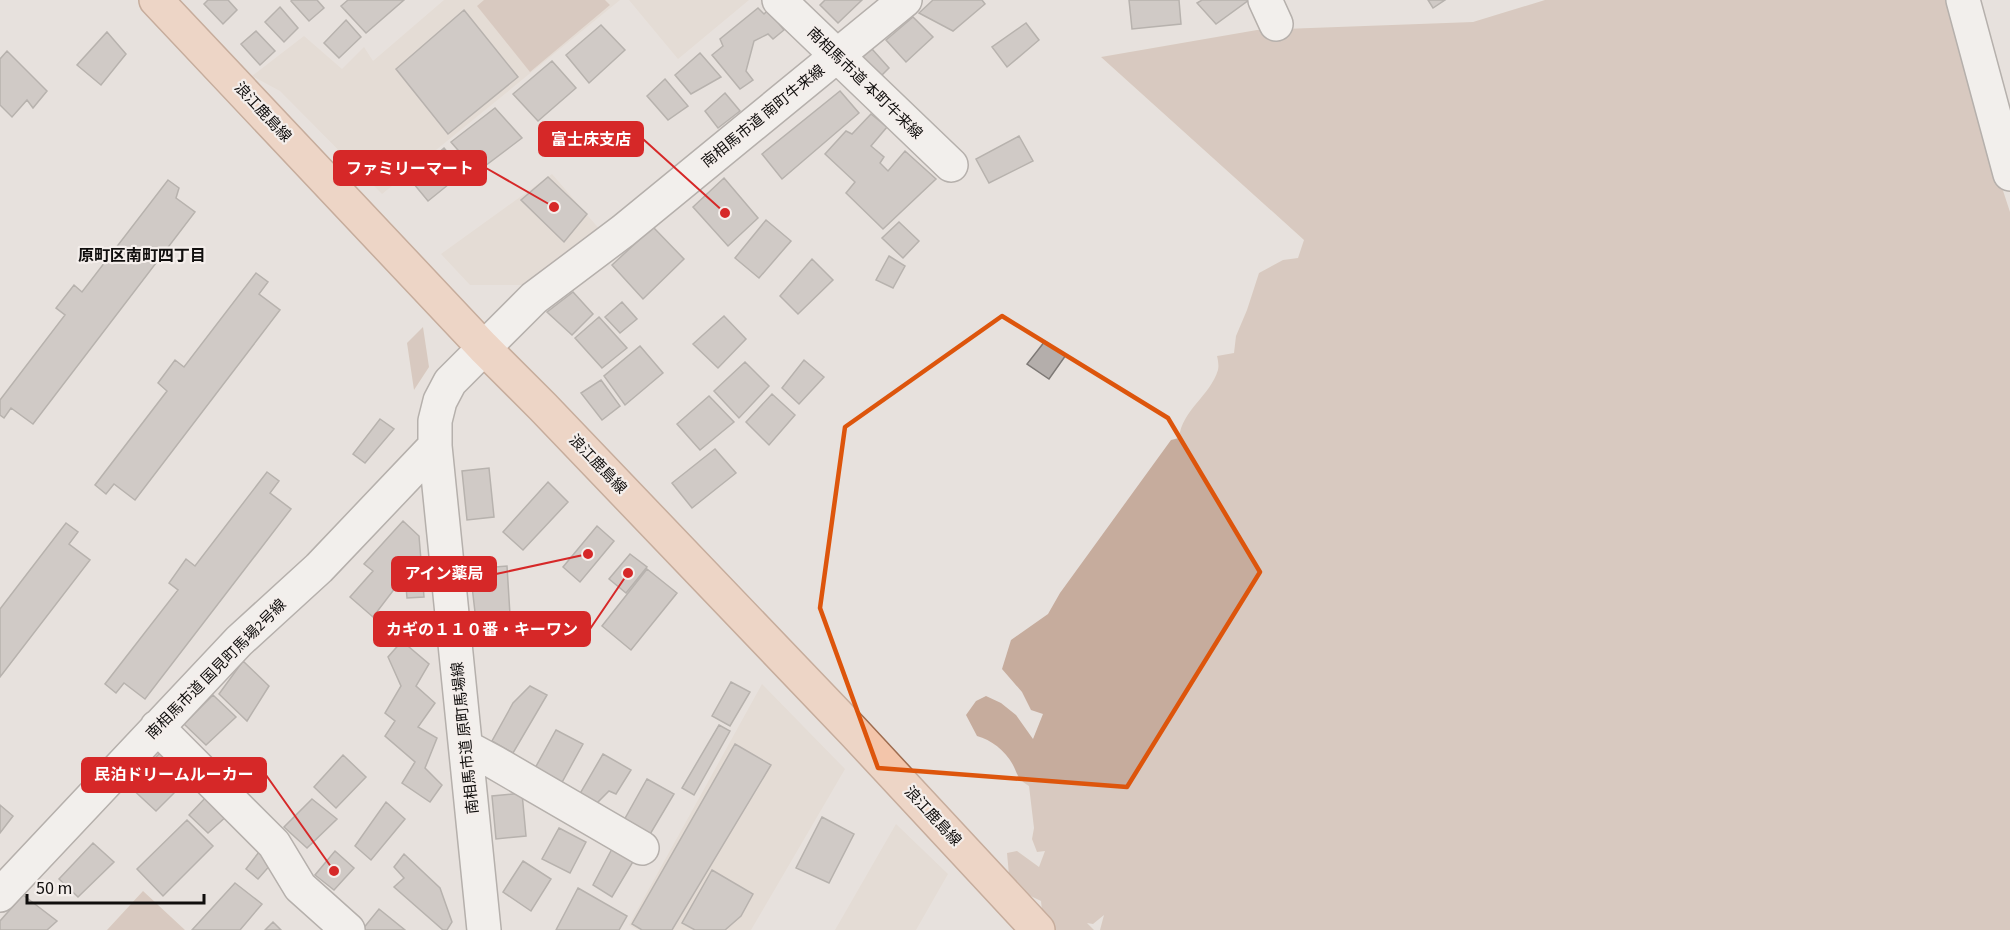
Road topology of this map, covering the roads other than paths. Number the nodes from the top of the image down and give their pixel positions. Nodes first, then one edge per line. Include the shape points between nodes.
1 (156, 0) edge
2 (779, 0) edge
3 (905, 0) edge
4 (1963, 0) edge
5 (836, 56) junction
6 (951, 165) dead end
7 (2010, 174) edge
8 (483, 347) junction
9 (435, 446) junction
10 (157, 727) junction
11 (466, 747) junction
12 (642, 848) dead end
13 (0, 895) edge
14 (348, 930) edge
15 (484, 930) edge
16 (1038, 930) edge

1 - 8 main road, 浪江鹿島線
2 - 5 street, 南相馬市道 本町牛来線
3 - 5 street, 南相馬市道 南町牛来線
4 - 7 street
5 - 6 street, 南相馬市道 本町牛来線
5 - 8 street, 南相馬市道 南町牛来線 via 534,298
8 - 9 street, 南相馬市道 原町馬場線 via 450,382 440,401
8 - 16 main road, 浪江鹿島線 via 853,731
9 - 10 street, 南相馬市道 国見町馬場2号線 via 319,568 239,641
9 - 11 street, 南相馬市道 原町馬場線
10 - 13 street, 南相馬市道 国見町馬場2号線
10 - 14 street via 274,844 300,886
11 - 12 street
11 - 15 street, 南相馬市道 原町馬場線

